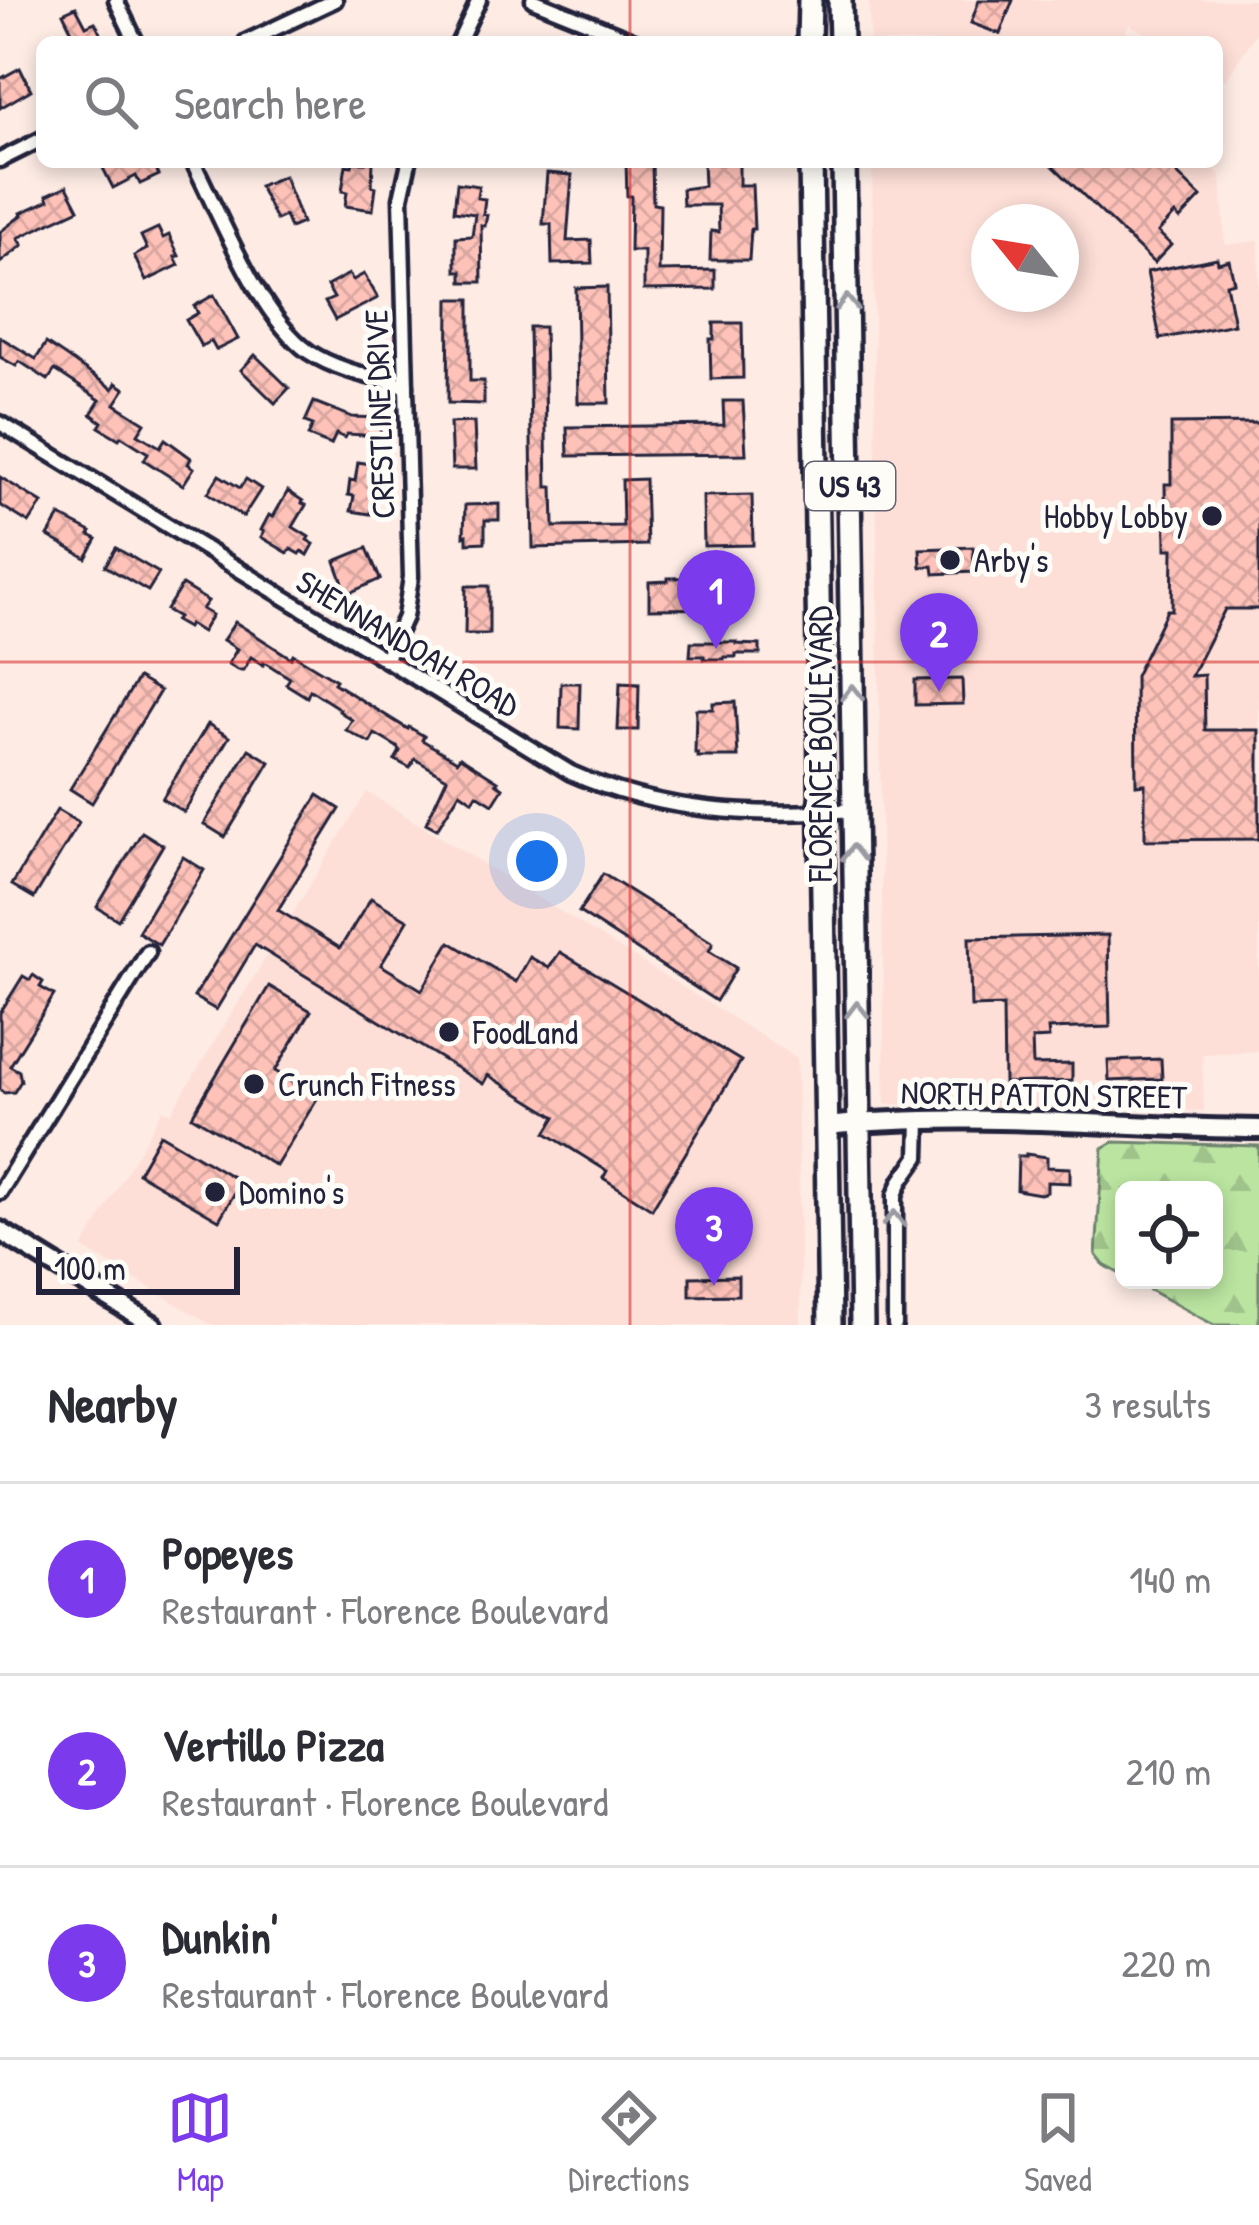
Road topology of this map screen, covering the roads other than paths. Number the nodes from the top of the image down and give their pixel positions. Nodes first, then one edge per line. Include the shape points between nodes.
1 (116, 0) edge
2 (335, 0) edge
3 (479, 0) edge
4 (533, 0) edge
5 (810, 0) edge
6 (840, 0) edge
7 (133, 36) edge
8 (259, 36) edge
9 (462, 36) edge
10 (622, 36) edge
11 (809, 36) edge
12 (841, 36) edge
13 (36, 142) edge
14 (0, 160) edge
15 (196, 168) edge
16 (408, 168) edge
17 (811, 168) edge
18 (844, 168) edge
19 (406, 386) junction
20 (0, 423) edge
21 (385, 660) junction
22 (854, 810) junction
23 (822, 812) junction
24 (148, 952) dead end
25 (919, 1120) junction
26 (859, 1123) junction
27 (827, 1126) junction
28 (1259, 1129) edge
29 (0, 1192) edge
30 (0, 1231) edge
31 (153, 1325) edge
32 (830, 1325) edge
33 (862, 1325) edge
34 (895, 1325) edge

1 - 7 street
2 - 8 street
3 - 9 street
4 - 10 street
5 - 11 highway
6 - 12 highway
13 - 14 street
15 - 19 street via 264,302 295,340 340,368
16 - 19 street, CRESTLINE DRIVE via 401,198
17 - 23 highway, FLORENCE BOULEVARD / US 43
22 -> 18 highway, FLORENCE BOULEVARD / US 43
19 - 21 street, CRESTLINE DRIVE via 411,577
20 - 21 street, SHENNANDOAH ROAD
21 - 23 street, SHENNANDOAH ROAD via 601,787 716,812
22 - 23 street, SHENNANDOAH ROAD
26 -> 22 highway, FLORENCE BOULEVARD / US 43
23 - 27 highway, FLORENCE BOULEVARD / US 43
24 - 29 street
25 - 26 street, NORTH PATTON STREET
25 - 28 street, NORTH PATTON STREET
34 -> 25 street via 895,1196 918,1157
26 - 27 street, NORTH PATTON STREET
26 - 33 highway, FLORENCE BOULEVARD / US 43
27 - 32 highway, FLORENCE BOULEVARD / US 43
30 - 31 street

